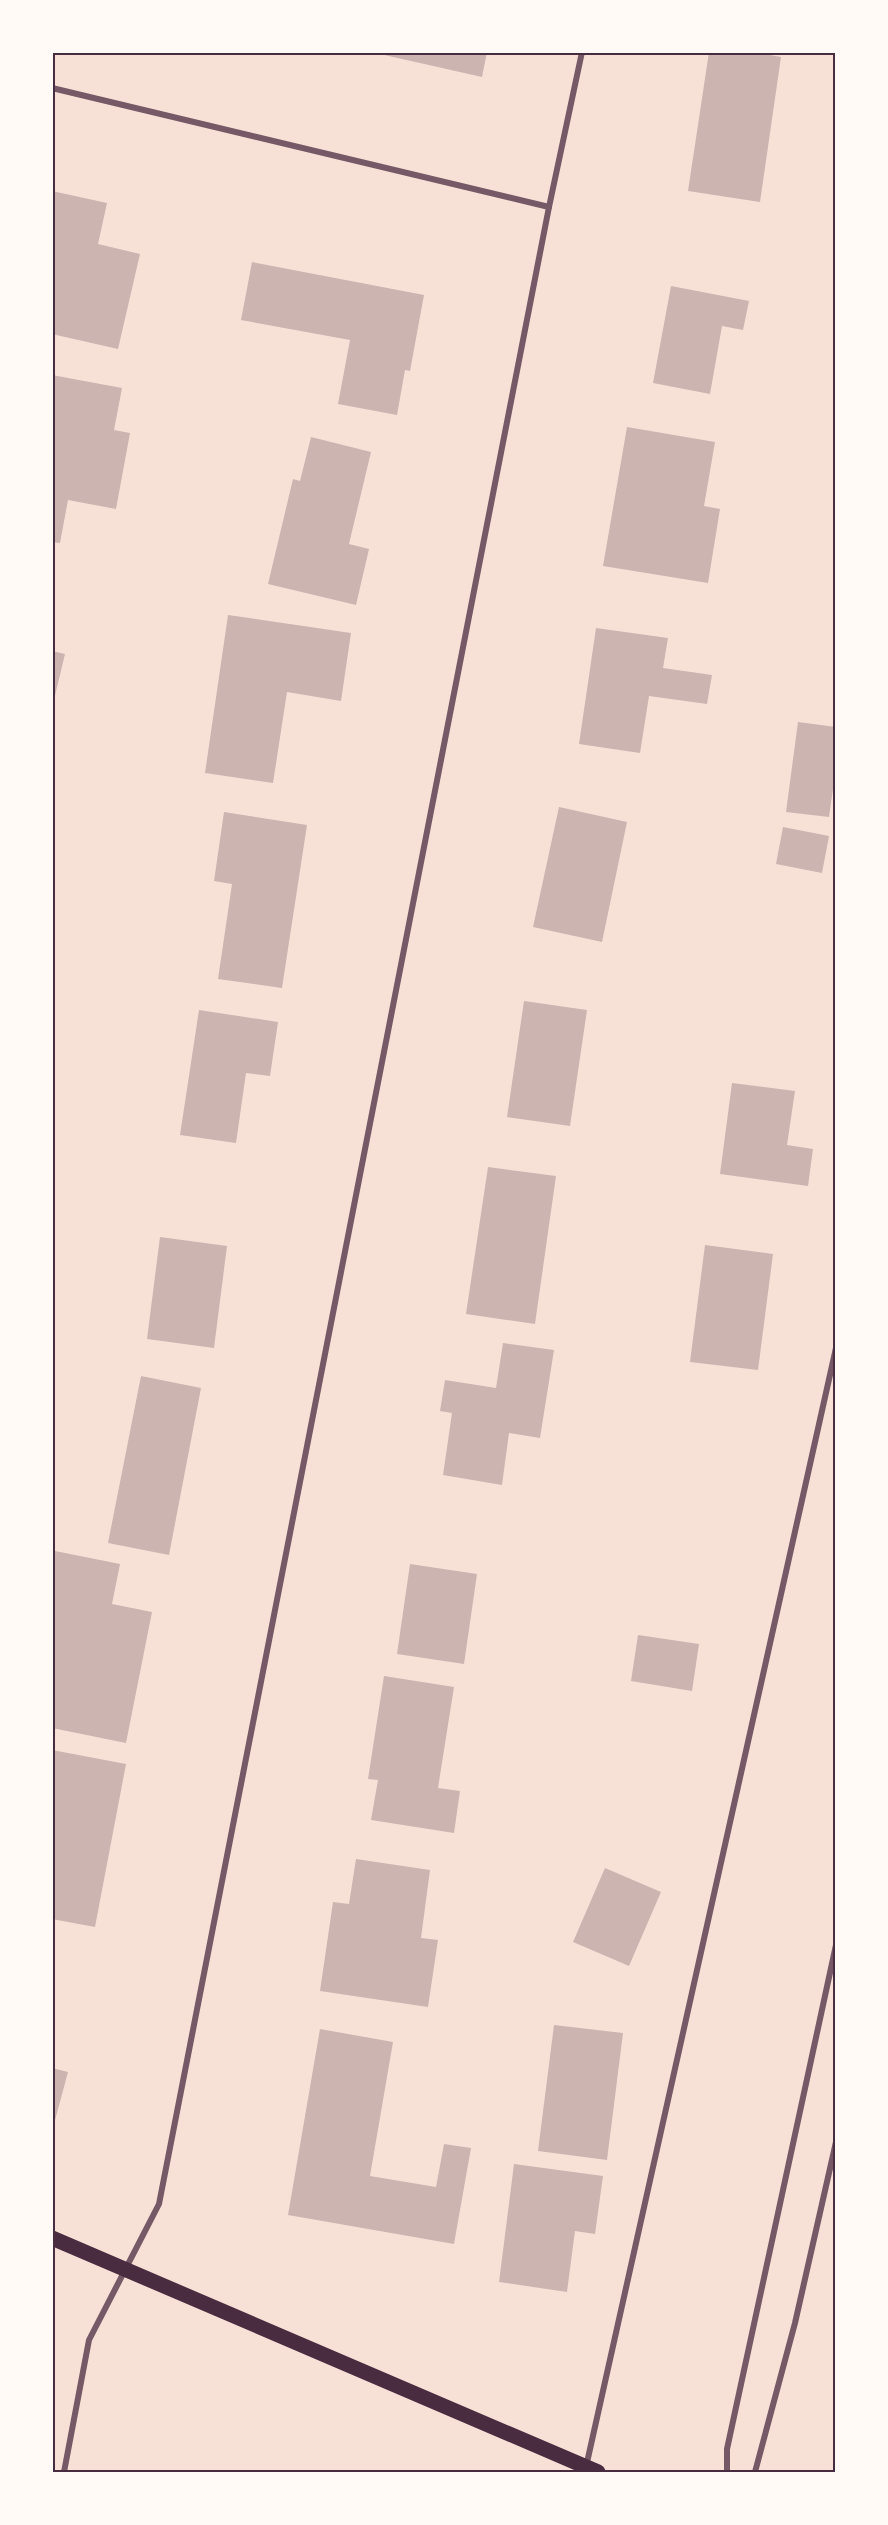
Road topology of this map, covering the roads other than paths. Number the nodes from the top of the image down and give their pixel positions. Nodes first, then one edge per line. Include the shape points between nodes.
1 (582, 52) edge
2 (52, 88) edge
3 (549, 207) junction
4 (836, 1348) edge
5 (836, 1945) edge
6 (832, 1980) edge
7 (836, 2142) edge
8 (52, 2238) edge
9 (125, 2269) junction
10 (592, 2470) edge
11 (64, 2472) edge
12 (727, 2472) edge
13 (754, 2472) edge

1 - 3 street
2 - 3 street
3 - 9 street via 159,2204
4 - 10 street
5 - 6 street
6 - 12 street via 727,2449
7 - 13 street via 795,2323
8 - 9 main road
9 - 10 main road
9 - 11 street via 89,2340

